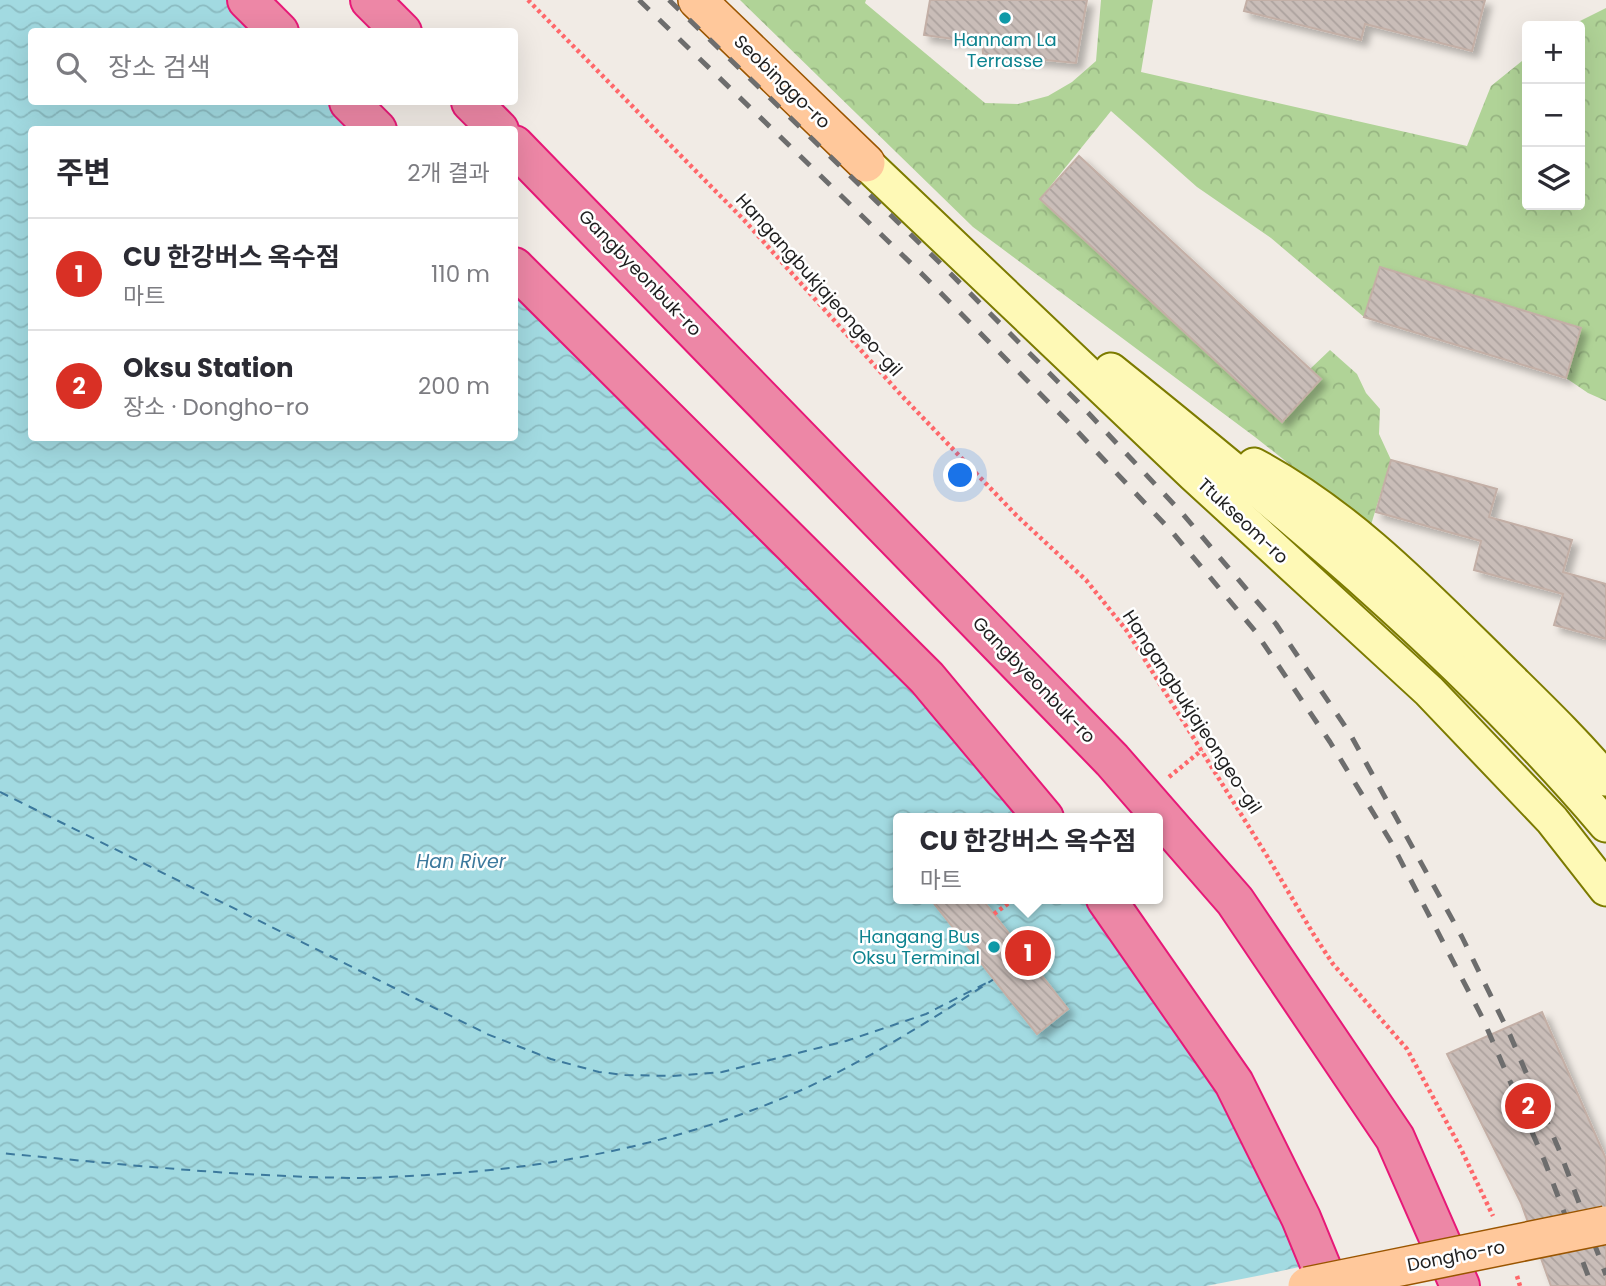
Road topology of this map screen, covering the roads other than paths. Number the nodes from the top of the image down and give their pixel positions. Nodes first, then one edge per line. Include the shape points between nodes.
1 (247, 0) edge
2 (370, 0) edge
3 (697, 0) edge
4 (715, 0) edge
5 (275, 28) edge
6 (398, 28) edge
7 (352, 105) edge
8 (474, 105) edge
9 (373, 126) edge
10 (495, 126) edge
11 (518, 149) edge
12 (870, 159) junction
13 (518, 271) edge
14 (1184, 428) junction
15 (1606, 779) edge
16 (1040, 813) edge
17 (1158, 813) edge
18 (1163, 818) edge
19 (1606, 825) edge
20 (1606, 889) edge
21 (1109, 904) edge
22 (1606, 1225) edge
23 (1307, 1286) edge
24 (1329, 1286) edge
25 (1460, 1286) edge

1 - 5 highway
2 - 6 highway
3 - 12 main road, Seobinggo-ro
4 - 12 main road, Seobinggo-ro
7 - 9 highway
8 - 10 highway
11 - 17 highway, Gangbyeonbuk-ro via 1112,760
12 - 14 main road, Ttukseom-ro via 1030,304
12 - 20 main road, Ttukseom-ro via 1184,466 1429,691 1552,820
13 - 16 highway via 927,678
14 - 15 main road via 1273,475 1353,531 1411,581
14 - 19 main road, Ttukseom-ro via 1332,552 1470,680
18 - 25 highway, Gangbyeonbuk-ro via 1235,901 1395,1138
21 - 24 highway via 1234,1083
22 - 23 main road, Dongho-ro, bridge

